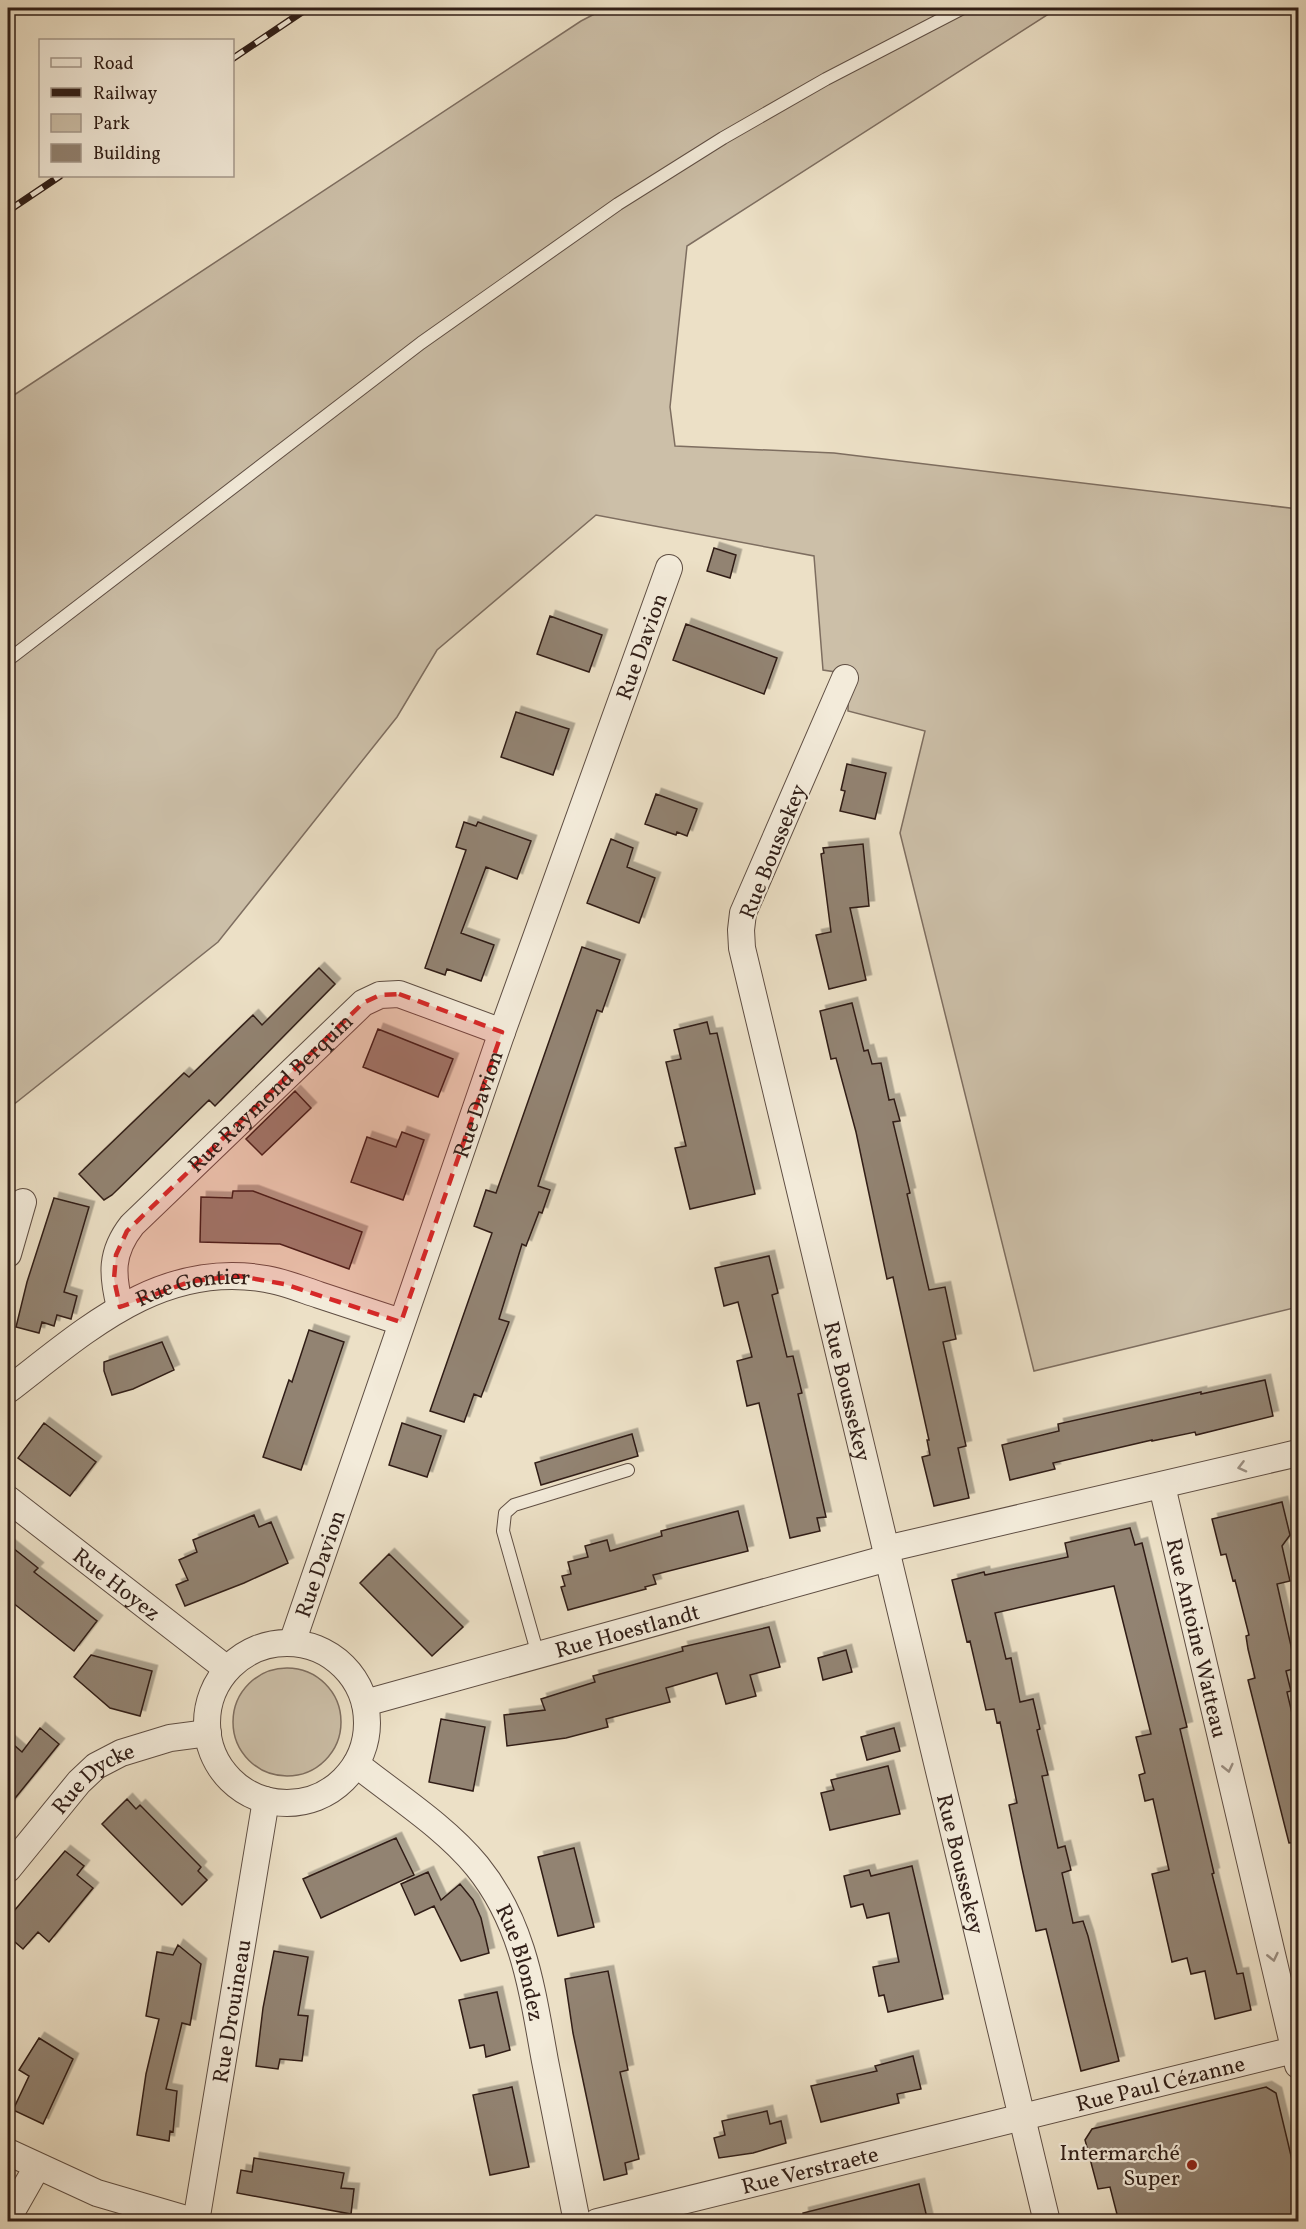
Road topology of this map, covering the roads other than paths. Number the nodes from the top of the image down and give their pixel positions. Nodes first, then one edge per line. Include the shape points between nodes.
1 (963, 8) edge
2 (669, 568) dead end
3 (8, 660) edge
4 (845, 678) dead end
5 (502, 1032) junction
6 (22, 1202) dead end
7 (8, 1254) edge
8 (120, 1307) junction
9 (401, 1322) junction
10 (8, 1390) edge
11 (1299, 1453) edge
12 (628, 1470) dead end
13 (1162, 1486) junction
14 (8, 1499) edge
15 (887, 1553) junction
16 (292, 1643) junction
17 (538, 1655) junction
18 (227, 1669) junction
19 (365, 1703) junction
20 (208, 1733) junction
21 (356, 1764) junction
22 (266, 1800) junction
23 (8, 1869) edge
24 (1297, 2055) edge
25 (1022, 2117) junction
26 (8, 2152) edge
27 (37, 2167) junction
28 (8, 2218) edge
29 (196, 2222) edge
30 (577, 2222) edge
31 (597, 2222) edge
32 (1047, 2222) edge

1 - 3 lane via 758,118 609,210 436,331
2 - 5 street, Rue Davion
4 - 15 street, Rue Boussekey via 743,913 741,930 747,970
5 - 8 street, Rue Raymond Berquin via 399,994 380,994 363,1003 132,1225 122,1239 114,1264
5 - 9 street, Rue Davion
6 - 7 street
8 - 9 street, Rue Gontier via 176,1284 239,1276 284,1284
8 - 10 street, Rue Gontier
9 - 16 street, Rue Davion
11 -> 13 street
12 - 17 lane via 518,1503 505,1513 503,1531
13 - 15 street
13 -> 24 street, Rue Antoine Watteau
14 - 18 street, Rue Hoyez
15 - 17 street, Rue Hoestlandt
15 - 25 street, Rue Boussekey
16 - 18 street via 256,1649
16 - 19 street via 313,1647 338,1661 357,1683
17 - 19 street, Rue Hoestlandt
18 - 20 street via 210,1703
19 - 21 street via 366,1735
20 - 22 street via 214,1756 227,1775 245,1791
20 - 23 street, Rue Dycke via 170,1738 121,1753 96,1766
21 - 22 street via 336,1786 317,1797 288,1803
21 - 30 street, Rue Blondez via 466,1853 494,1890 512,1924 527,1968
22 - 29 street, Rue Drouineau
24 - 25 street, Rue Paul Cézanne
25 - 31 street, Rue Verstraete
25 - 32 street, Rue Boussekey
26 - 27 street
27 - 28 street
27 - 29 street via 97,2193

